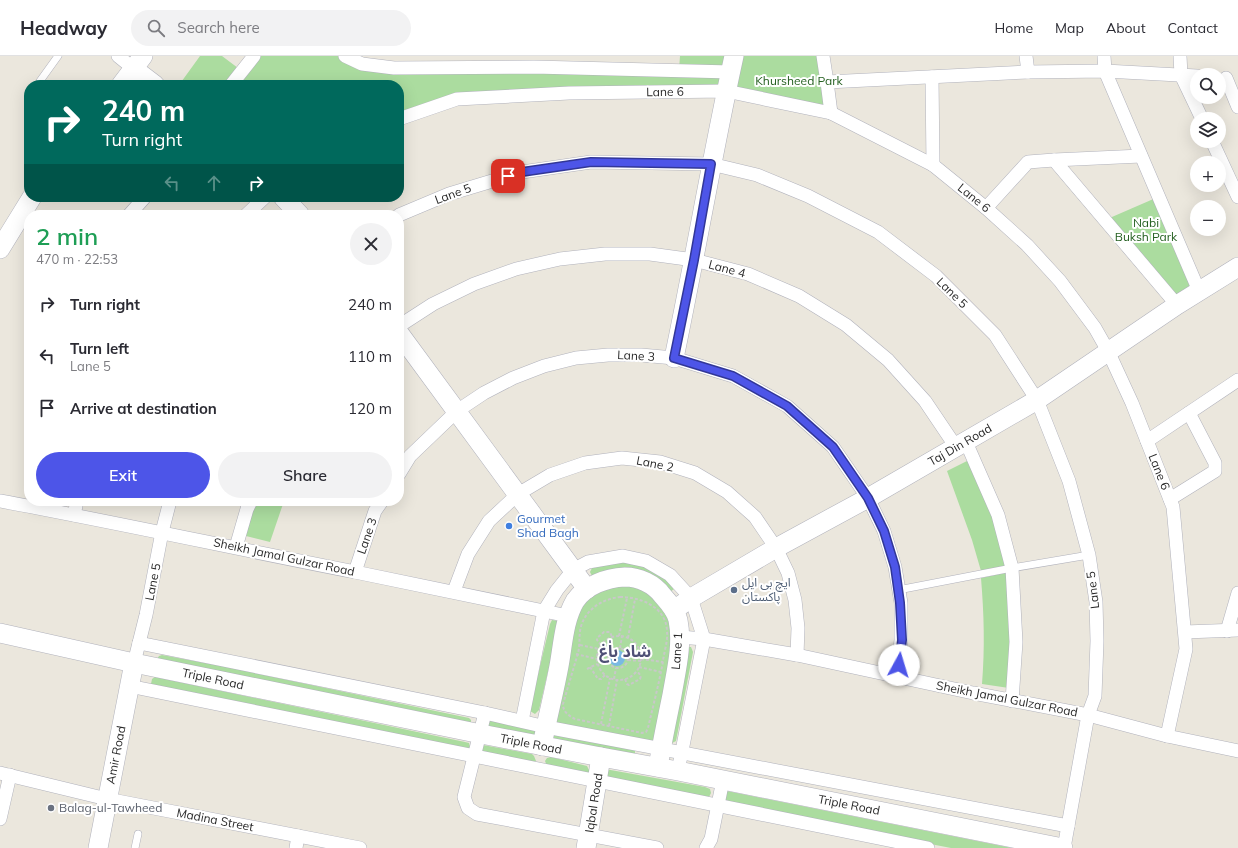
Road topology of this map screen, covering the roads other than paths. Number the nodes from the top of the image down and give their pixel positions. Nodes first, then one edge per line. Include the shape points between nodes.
1 (58, 56) edge
2 (118, 56) edge
3 (254, 56) edge
4 (345, 56) edge
5 (823, 56) edge
6 (1026, 56) edge
7 (1104, 56) edge
8 (1180, 56) edge
9 (138, 62) edge
10 (732, 64) edge
11 (1105, 71) junction
12 (1028, 72) junction
13 (1181, 75) junction
14 (1190, 76) edge
15 (932, 77) junction
16 (1228, 78) edge
17 (41, 80) edge
18 (125, 80) edge
19 (151, 80) edge
20 (235, 80) edge
21 (827, 82) junction
22 (726, 91) junction
23 (1238, 107) edge
24 (1199, 112) edge
25 (831, 113) junction
26 (404, 117) edge
27 (1215, 148) edge
28 (1141, 156) junction
29 (1054, 160) junction
30 (711, 164) junction
31 (933, 165) junction
32 (1238, 198) edge
33 (141, 202) edge
34 (260, 202) edge
35 (288, 202) edge
36 (986, 208) junction
37 (24, 210) edge
38 (133, 210) edge
39 (251, 210) edge
40 (295, 210) edge
41 (404, 213) edge
42 (0, 249) edge
43 (694, 260) junction
44 (1238, 267) edge
45 (1199, 291) junction
46 (1177, 304) junction
47 (404, 323) edge
48 (404, 340) edge
49 (1108, 351) junction
50 (674, 358) junction
51 (1238, 380) edge
52 (1037, 400) junction
53 (457, 411) junction
54 (1188, 413) junction
55 (1147, 441) junction
56 (961, 444) junction
57 (404, 466) edge
58 (518, 494) junction
59 (868, 498) junction
60 (1170, 499) junction
61 (0, 501) edge
62 (24, 506) edge
63 (26, 506) edge
64 (76, 506) edge
65 (169, 506) edge
66 (248, 506) edge
67 (378, 506) edge
68 (74, 515) junction
69 (162, 532) junction
70 (236, 548) junction
71 (776, 548) junction
72 (1089, 555) junction
73 (1012, 568) junction
74 (573, 570) junction
75 (355, 572) junction
76 (587, 589) junction
77 (898, 590) junction
78 (454, 591) junction
79 (1238, 593) edge
80 (691, 598) junction
81 (674, 610) junction
82 (544, 611) junction
83 (568, 616) junction
84 (1232, 631) edge
85 (1185, 632) junction
86 (0, 633) edge
87 (680, 638) junction
88 (704, 639) junction
89 (139, 643) junction
90 (797, 655) junction
91 (134, 662) junction
92 (898, 677) junction
93 (129, 686) junction
94 (1012, 700) junction
95 (485, 712) junction
96 (1088, 715) junction
97 (522, 721) junction
98 (546, 727) junction
99 (481, 734) junction
100 (1167, 736) junction
101 (542, 746) junction
102 (1238, 752) edge
103 (475, 755) junction
104 (601, 757) junction
105 (660, 758) junction
106 (679, 762) junction
107 (537, 768) junction
108 (5, 774) edge
109 (723, 780) junction
110 (597, 781) junction
111 (107, 799) junction
112 (718, 806) junction
113 (0, 819) edge
114 (1068, 826) junction
115 (138, 834) dead end
116 (297, 842) edge
117 (587, 842) edge
118 (98, 848) edge
119 (135, 848) edge
120 (360, 848) edge
121 (657, 848) edge
122 (706, 848) edge
123 (928, 848) edge
124 (1063, 848) edge

1 - 17 lane
2 - 9 street
3 - 20 street
4 - 10 street via 362,64 394,68
5 - 21 street
6 - 12 street
7 - 11 street
8 - 13 street
9 - 18 main road
9 - 19 main road
10 - 22 main road
11 - 12 street
11 - 13 street
11 - 28 street
12 - 15 street
13 - 14 street
13 - 24 street
15 - 21 street
15 - 31 street
16 - 23 street
21 - 25 street
22 - 25 street, Lane 6
22 - 26 street, Lane 6 via 569,93 457,99
22 - 30 main road
25 - 31 street, Lane 6
27 - 32 street
28 - 29 street
28 - 45 street
29 - 36 street via 1028,162
29 - 46 street
30 - 41 street, Lane 5 via 591,162 522,172 449,194
30 - 43 main road
30 - 52 street, Lane 5 via 757,175 808,196 878,232 936,276 995,335
31 - 36 street, Lane 6
33 - 38 street
34 - 39 street
35 - 40 main road
36 - 49 street, Lane 6 via 1028,245 1060,281 1095,328
37 - 42 main road
43 - 47 street, Lane 4 via 650,254 605,254 560,259 516,269 474,284 433,304
43 - 50 main road
43 - 56 street, Lane 4 via 755,277 799,296 846,325 894,366
44 - 45 main road, Taj Din Road
45 - 46 main road, Taj Din Road
46 - 49 main road, Taj Din Road
48 - 53 main road
49 - 52 main road, Taj Din Road
49 - 55 street, Lane 6
50 - 53 street, Lane 3 via 608,355 576,358 513,378
50 - 59 street, Lane 3 via 733,376 787,406 833,447
51 - 54 street
52 - 56 main road, Taj Din Road
52 - 72 street, Lane 5 via 1069,481
53 - 57 street, Lane 3 via 410,456
53 - 58 main road
54 - 55 street
54 - 60 street via 1215,463 1215,471
55 - 60 street, Lane 6
56 - 59 main road, Taj Din Road
56 - 73 street, Lane 4 via 998,515
58 - 71 street, Lane 2 via 550,475 585,462 622,458 660,462 695,473 727,492 755,517
58 - 74 main road
58 - 78 street, Lane 2 via 489,521 468,554
59 - 71 main road, Taj Din Road
59 - 77 street, Lane 3 via 884,531 895,567
60 - 85 street, Lane 6 via 1173,507
61 - 62 street, Sheikh Jamal Gulzar Road
63 - 68 street, Sheikh Jamal Gulzar Road
64 - 68 street
65 - 69 street, Lane 5
66 - 70 street
67 - 75 street, Lane 3
68 - 69 street, Sheikh Jamal Gulzar Road
69 - 70 street, Sheikh Jamal Gulzar Road
69 - 89 street, Lane 5
70 - 75 street, Sheikh Jamal Gulzar Road
71 - 80 main road, Taj Din Road
71 - 90 street, Lane 2 via 788,573 795,600
72 - 73 lane
72 - 96 street, Lane 5 via 1096,602 1097,641 1095,696
73 - 77 lane
73 - 94 street, Lane 4 via 1016,642
74 - 76 main road
74 - 80 street via 588,562 623,556 646,561 670,576
74 - 82 street
75 - 78 street, Sheikh Jamal Gulzar Road
76 - 81 main road, Lane 1 via 613,578 629,577 644,581 657,589
76 - 83 main road, Lane 1 via 576,600
77 - 92 street, Lane 3 via 902,640
78 - 82 street, Sheikh Jamal Gulzar Road
79 - 84 street
80 - 81 main road, Taj Din Road
80 - 88 street
81 - 87 main road, Lane 1 via 678,619
82 - 83 street, Sheikh Jamal Gulzar Road
82 - 97 street
83 - 98 main road, Lane 1
84 - 85 street
85 - 100 street, Lane 6 via 1186,649
86 - 91 main road, Triple Road
87 - 88 street, Sheikh Jamal Gulzar Road
87 - 105 main road, Lane 1
88 - 90 street, Sheikh Jamal Gulzar Road
88 - 106 street
89 - 91 street, Lane 5
89 - 95 street
90 - 92 street, Sheikh Jamal Gulzar Road
91 - 93 main road, Amir Road
91 - 99 main road, Triple Road
92 - 94 street, Sheikh Jamal Gulzar Road
93 - 103 street
93 - 111 main road, Amir Road
94 - 96 street, Sheikh Jamal Gulzar Road
95 - 97 street
95 - 99 street
96 - 100 street, Sheikh Jamal Gulzar Road
96 - 114 street, Lane 5
97 - 98 street
98 - 101 main road, Lane 1
98 - 105 street
99 - 101 main road, Triple Road
99 - 103 street
100 - 102 street, Sheikh Jamal Gulzar Road
101 - 104 main road, Triple Road
101 - 107 street
103 - 107 street
103 - 117 street via 464,798 468,808 477,814
104 - 105 main road, Triple Road
104 - 110 main road, Iqbal Road
105 - 106 main road, Triple Road
106 - 109 main road, Triple Road
106 - 114 street
107 - 110 street
108 - 111 street, Madina Street
108 - 113 street
109 - 112 street
109 - 124 main road, Triple Road
110 - 112 street
110 - 117 main road, Iqbal Road
111 - 116 street, Madina Street
111 - 118 main road, Amir Road
112 - 122 street via 711,839
112 - 123 street
114 - 124 street, Lane 5
115 - 119 lane
116 - 120 street, Madina Street
117 - 121 street

